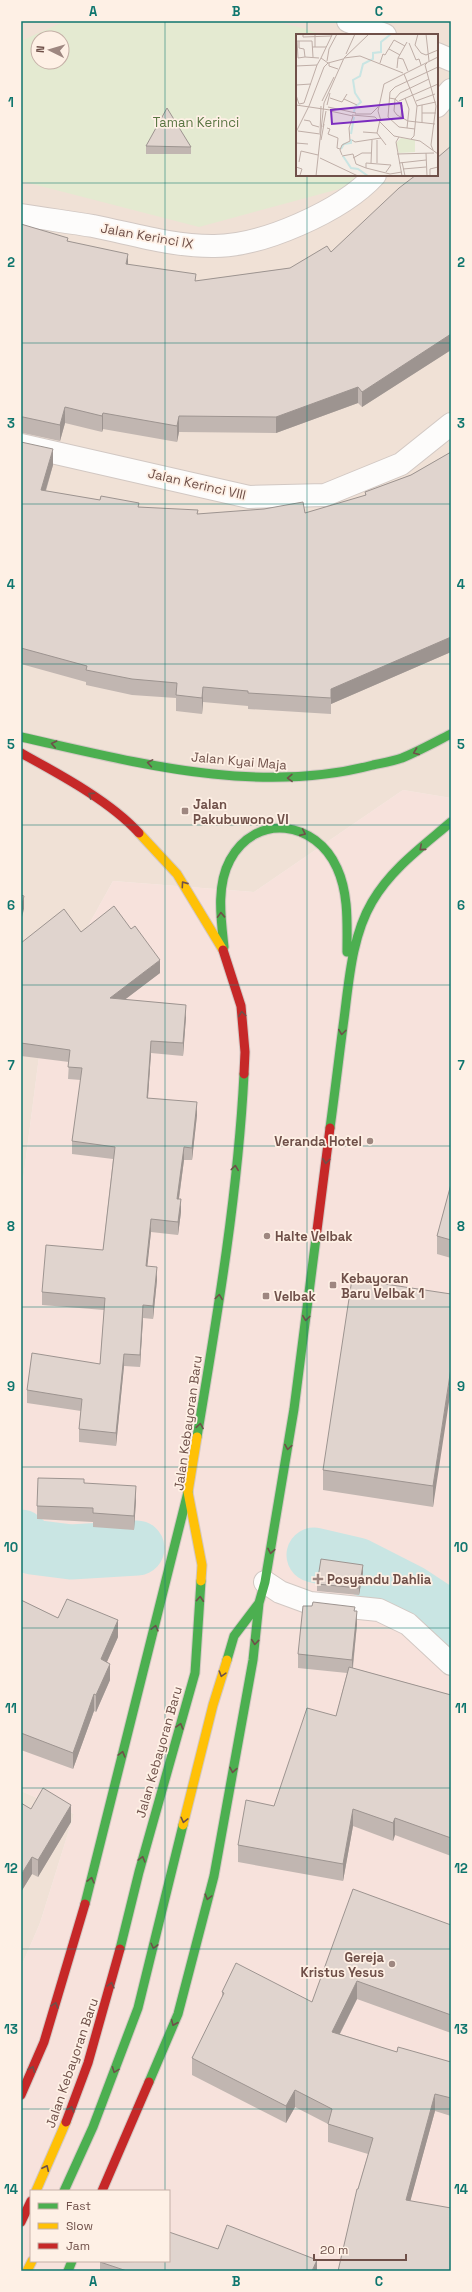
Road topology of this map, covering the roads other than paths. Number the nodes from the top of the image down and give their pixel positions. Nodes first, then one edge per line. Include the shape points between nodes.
1 (348, 21) edge
2 (382, 34) edge
3 (438, 54) edge
4 (451, 60) edge
5 (451, 90) edge
6 (438, 105) edge
7 (374, 176) edge
8 (21, 215) edge
9 (451, 424) edge
10 (21, 445) edge
11 (451, 734) edge
12 (21, 738) edge
13 (21, 753) edge
14 (451, 822) edge
15 (225, 954) junction
16 (347, 994) junction
17 (188, 1492) junction
18 (265, 1582) junction
19 (259, 1603) junction
20 (451, 1664) edge
21 (21, 2095) edge
22 (36, 2190) edge
23 (64, 2190) edge
24 (102, 2190) edge
25 (30, 2203) edge
26 (21, 2222) edge
27 (32, 2262) edge
28 (27, 2271) edge

1 - 2 street
3 - 4 street
5 - 6 street
7 - 8 street, Jalan Kerinci IX via 365,186 310,222 256,240 213,247 168,243 93,226
9 - 10 street, Jalan Kerinci VIII via 401,464 325,495 248,497
11 -> 12 main road, Jalan Kyai Maja via 421,750 365,768 293,778 188,770
15 -> 13 main road, Jalan Kebayoran Baru via 177,874 128,820 59,774
14 -> 16 main road via 391,877 371,904 359,934
15 -> 16 main road via 221,911 224,874 230,860 247,838 257,831 281,827 301,831 320,844 332,857 342,883 347,917
17 -> 15 main road, Jalan Kebayoran Baru via 213,1343 242,1112 244,1030 236,988
16 -> 18 main road via 294,1409
21 -> 17 main road via 44,2042 77,1935
22 -> 17 main road, Jalan Kebayoran Baru via 88,2064 196,1673 202,1565
18 - 19 main road
18 - 20 street via 280,1592 310,1603 379,1610 408,1624
19 -> 23 main road via 234,1636 213,1705 138,2008 93,2127
19 -> 24 main road via 253,1660 214,1876 178,2014
25 - 26 main road
27 - 28 main road

